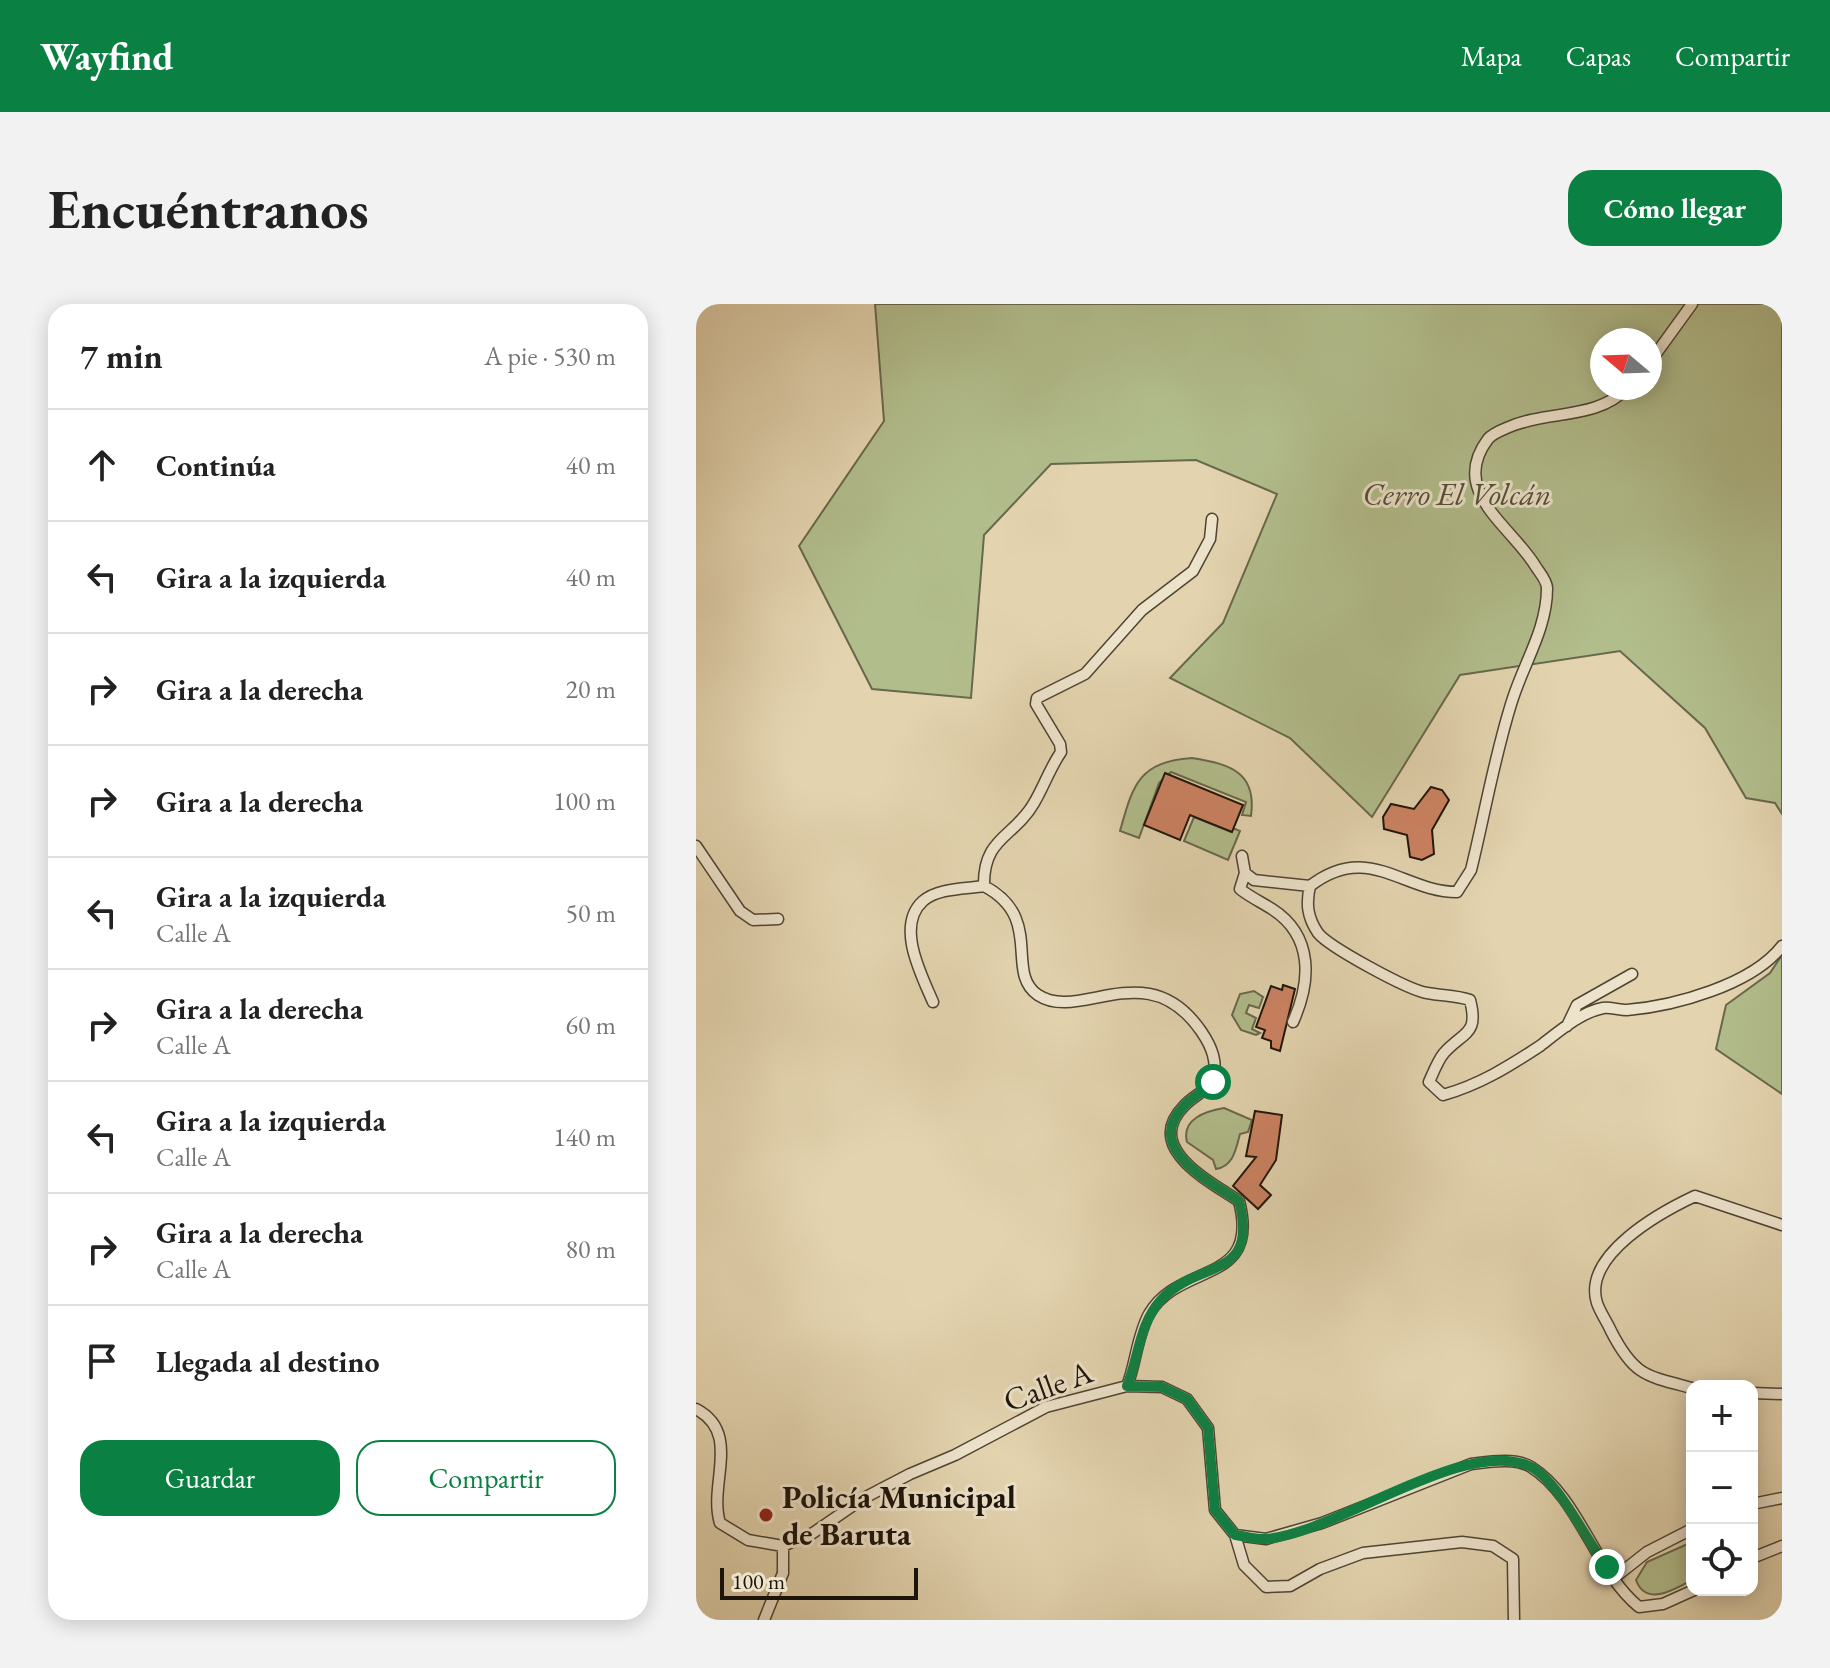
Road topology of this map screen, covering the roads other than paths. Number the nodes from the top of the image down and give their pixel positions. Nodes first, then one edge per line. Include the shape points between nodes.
1 (1692, 304) edge
2 (1662, 345) edge
3 (1616, 400) edge
4 (1212, 519) dead end
5 (696, 846) edge
6 (1242, 856) dead end
7 (1245, 873) junction
8 (984, 886) junction
9 (1310, 886) junction
10 (778, 919) dead end
11 (1782, 946) edge
12 (1632, 974) dead end
13 (933, 1002) dead end
14 (1293, 1022) dead end
15 (1566, 1027) junction
16 (1782, 1225) edge
17 (1127, 1386) junction
18 (1686, 1386) edge
19 (1758, 1393) edge
20 (1782, 1394) edge
21 (696, 1409) edge
22 (1782, 1498) edge
23 (1758, 1503) edge
24 (1686, 1532) edge
25 (1235, 1535) junction
26 (783, 1546) junction
27 (1782, 1546) edge
28 (1758, 1556) edge
29 (1614, 1578) junction
30 (1686, 1594) edge
31 (764, 1620) edge
32 (1514, 1620) edge

1 - 2 street
3 - 9 street via 1597,409 1530,418 1490,436 1477,460 1475,484 1485,508 1528,552 1547,585 1539,637 1513,698 1471,870 1457,892 1437,892 1392,872 1365,868 1327,873
4 - 8 street via 1210,539 1193,571 1142,610 1085,674 1037,698 1061,752 1034,805 996,841 983,864
5 - 10 street via 740,911 753,920
6 - 7 street
7 - 9 street via 1254,880
7 - 14 street via 1240,889 1284,919 1307,957 1307,977
8 - 13 street via 924,900 914,916 911,937
8 - 17 street via 1004,897 1015,914 1024,979 1038,995 1059,1001 1136,990 1185,1008 1213,1048 1213,1082 1183,1106 1170,1128 1172,1146 1188,1166 1239,1201 1243,1242 1221,1267 1164,1296 1149,1315
9 - 15 street via 1306,906 1319,934 1398,981 1426,993 1470,1000 1475,1019 1467,1035 1443,1054 1429,1082 1443,1095 1476,1086
11 - 15 street via 1775,956 1718,989 1683,1002 1602,1008
12 - 15 street via 1577,1005
16 - 18 street via 1695,1196 1626,1238 1601,1267 1596,1300 1623,1354 1644,1376
17 - 25 street, Calle A via 1162,1387 1187,1399 1208,1428 1215,1510
17 - 26 street, Calle A via 1046,1407 864,1498 813,1533
19 - 20 street
21 - 26 street via 710,1417 720,1437 715,1508 720,1523 748,1540
22 - 23 street
24 - 29 street via 1647,1552
25 - 29 street via 1266,1539 1471,1464 1497,1460 1530,1466 1562,1498
25 - 32 street, Calle A via 1244,1565 1266,1587 1290,1586 1363,1553 1462,1542 1493,1546 1513,1559
26 - 31 street via 783,1573
27 - 28 street
29 - 30 street via 1639,1607

